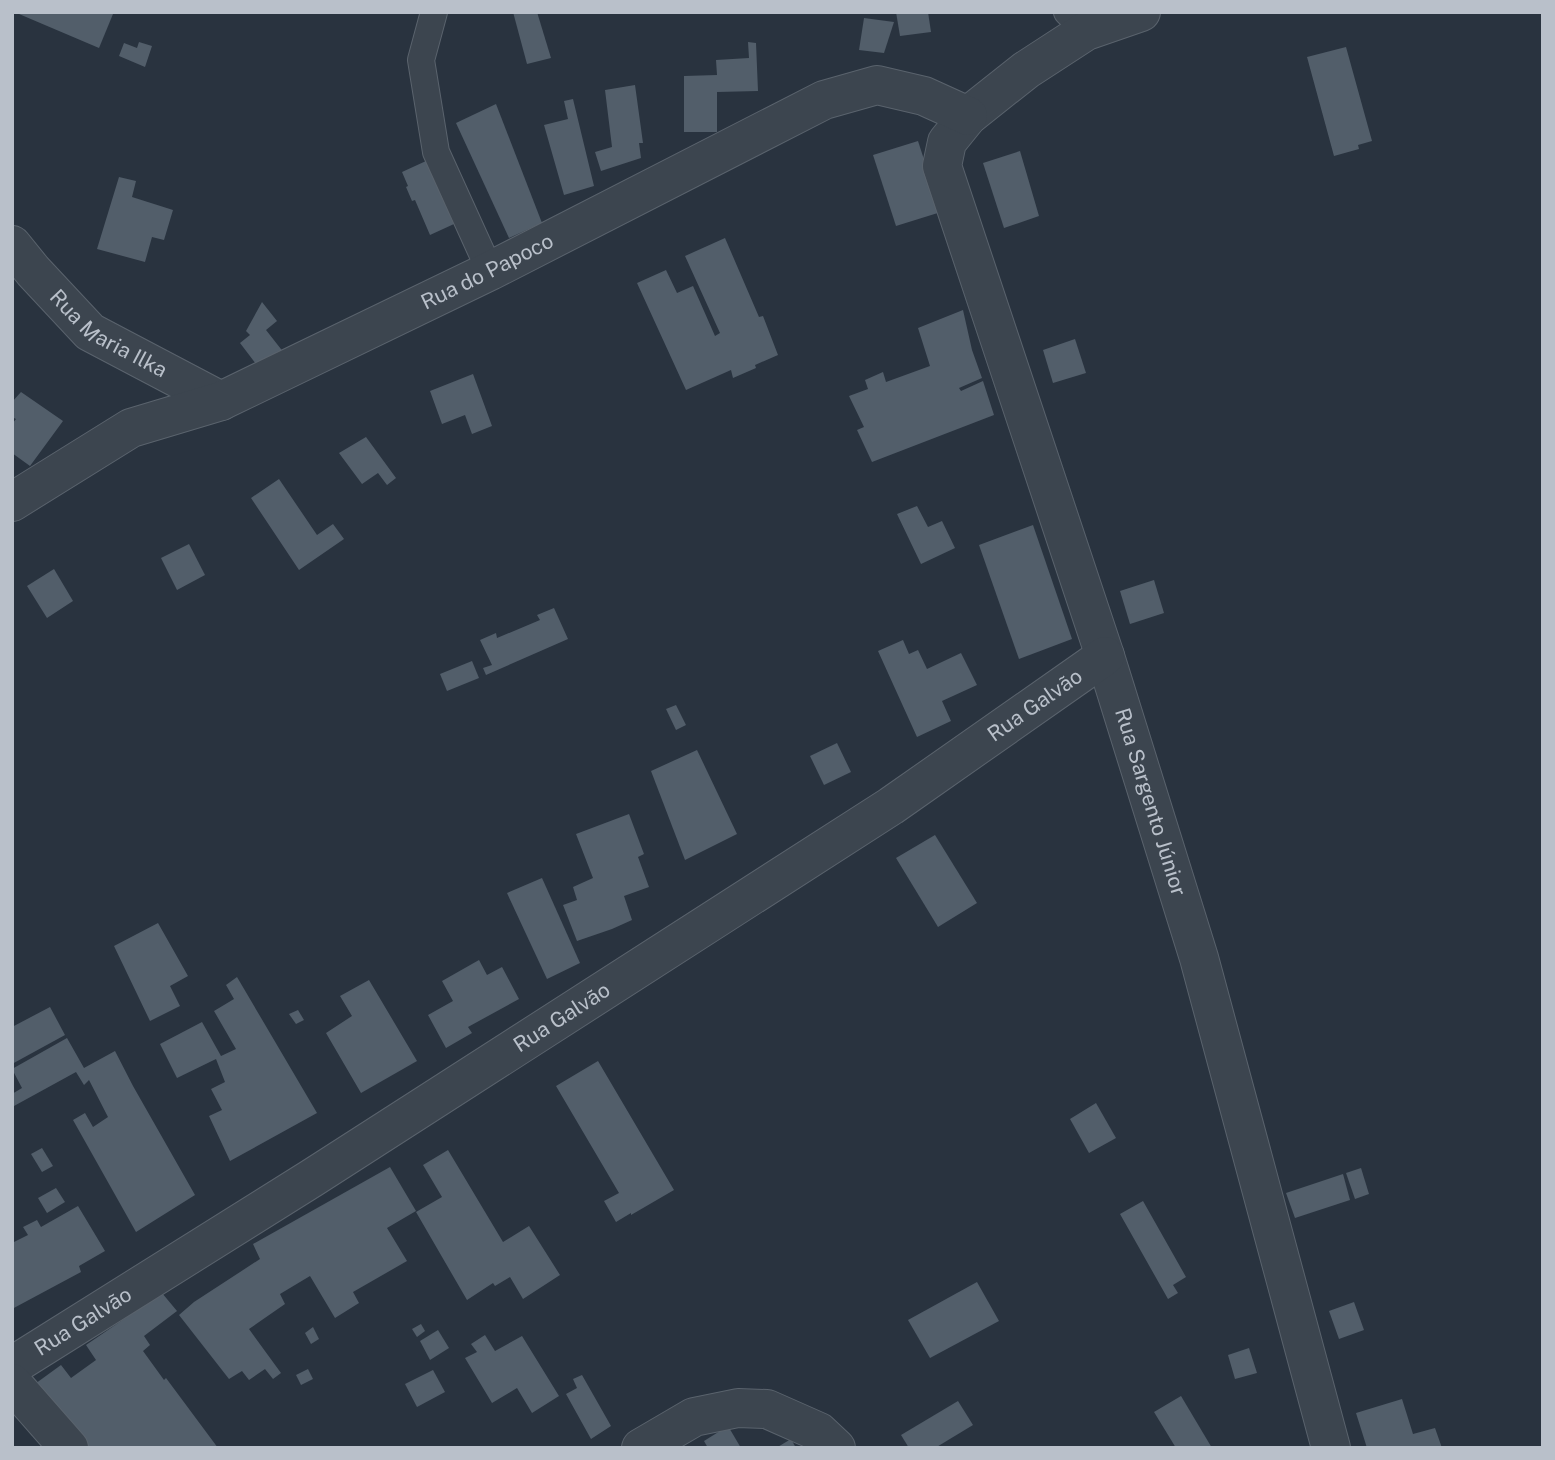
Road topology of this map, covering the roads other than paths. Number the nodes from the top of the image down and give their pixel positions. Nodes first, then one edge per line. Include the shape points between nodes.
1 (433, 12) edge
2 (1141, 12) edge
3 (1076, 22) edge
4 (968, 116) junction
5 (12, 245) edge
6 (490, 271) junction
7 (221, 401) junction
8 (12, 502) edge
9 (1105, 656) junction
10 (12, 1366) edge
11 (12, 1383) edge
12 (69, 1448) edge
13 (641, 1448) edge
14 (836, 1448) edge
15 (1331, 1448) edge

1 - 6 lane via 421,60 436,152
2 - 3 street
3 - 4 street
4 - 6 street, Rua do Papoco via 924,96 877,85 824,100
4 - 9 street, Rua Sargento Júnior via 947,142 942,166
5 - 7 street, Rua Maria Ilka via 90,332
6 - 7 street, Rua do Papoco
7 - 8 street, Rua do Papoco via 131,428
9 - 10 street, Rua Galvão via 868,821
9 - 15 street, Rua Sargento Júnior via 1199,958
11 - 12 street
13 - 14 street via 694,1417 738,1408 767,1409 819,1432

